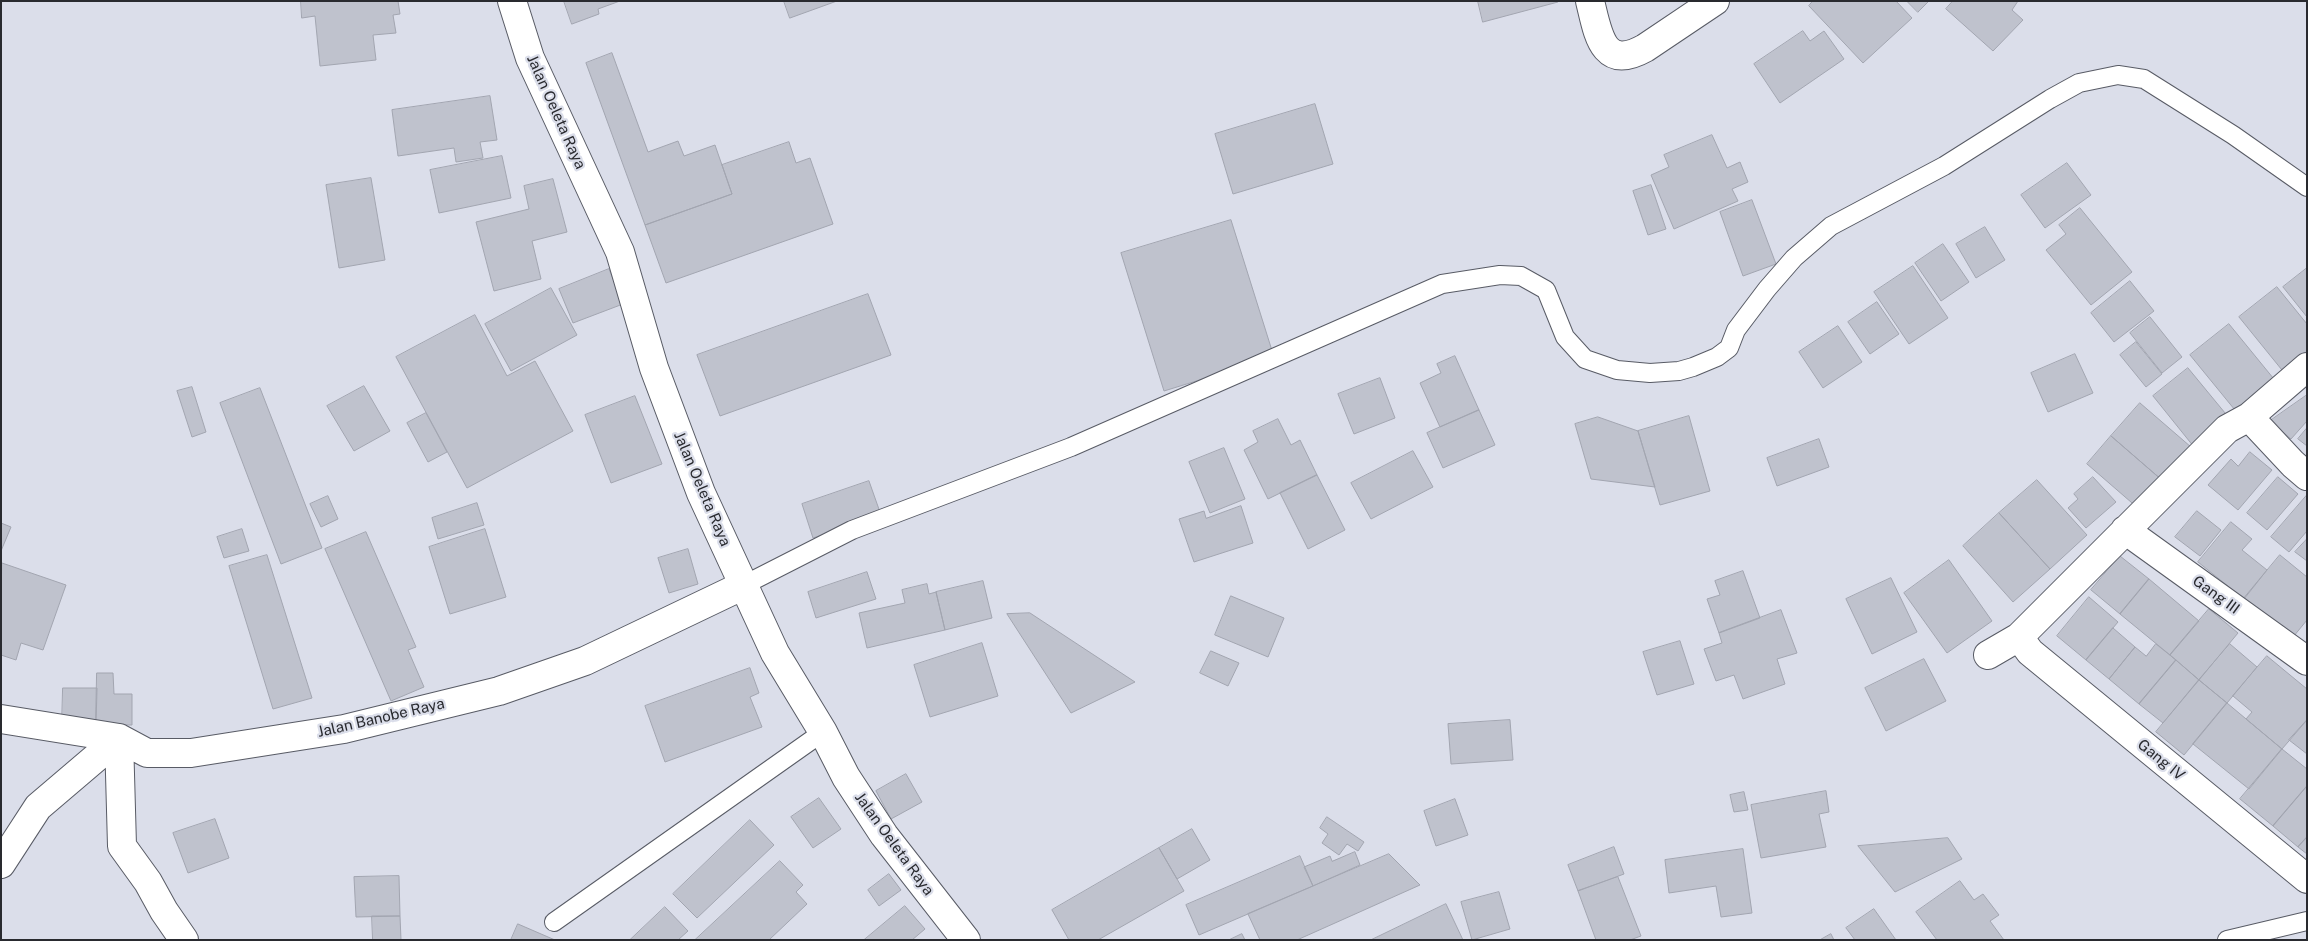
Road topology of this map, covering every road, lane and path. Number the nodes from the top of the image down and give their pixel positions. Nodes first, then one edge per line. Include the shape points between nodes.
1 (512, 1) edge
2 (1590, 1) edge
3 (1715, 1) edge
4 (2307, 187) edge
5 (2307, 367) edge
6 (2249, 417) junction
7 (2307, 476) edge
8 (2125, 530) junction
9 (744, 585) junction
10 (2019, 637) junction
11 (1988, 655) dead end
12 (2307, 661) edge
13 (1, 719) edge
14 (823, 732) junction
15 (119, 738) junction
16 (1, 864) edge
17 (2307, 879) edge
18 (2307, 921) edge
19 (554, 922) dead end
20 (184, 940) edge
21 (966, 940) edge
22 (2226, 940) edge

1 - 9 street, Jalan Oeleta Raya via 530,58 620,252 654,368 701,493
2 - 3 street via 1600,41 1610,53 1621,56 1636,54
4 - 9 lane via 2144,79 2118,76 2079,83 1944,166 1831,226 1794,258 1767,289 1736,330 1729,348 1693,367 1679,372 1650,373 1617,370 1585,359 1565,336 1546,290 1521,276 1500,274 1442,284 1072,447 852,530
5 - 6 street
6 - 7 street
6 - 8 street via 2227,429
8 - 10 street
8 - 12 street, Gang III
9 - 14 street, Jalan Oeleta Raya via 775,653
9 - 15 street, Jalan Banobe Raya via 586,662 490,694 344,728 191,753 147,753
10 - 11 street
10 - 17 street, Gang IV via 2030,652
13 - 15 street, Jalan Banobe Raya
14 - 19 lane
14 - 21 street, Jalan Oeleta Raya via 846,777 884,835
15 - 16 street via 38,807
15 - 20 street via 122,846
18 - 22 lane

